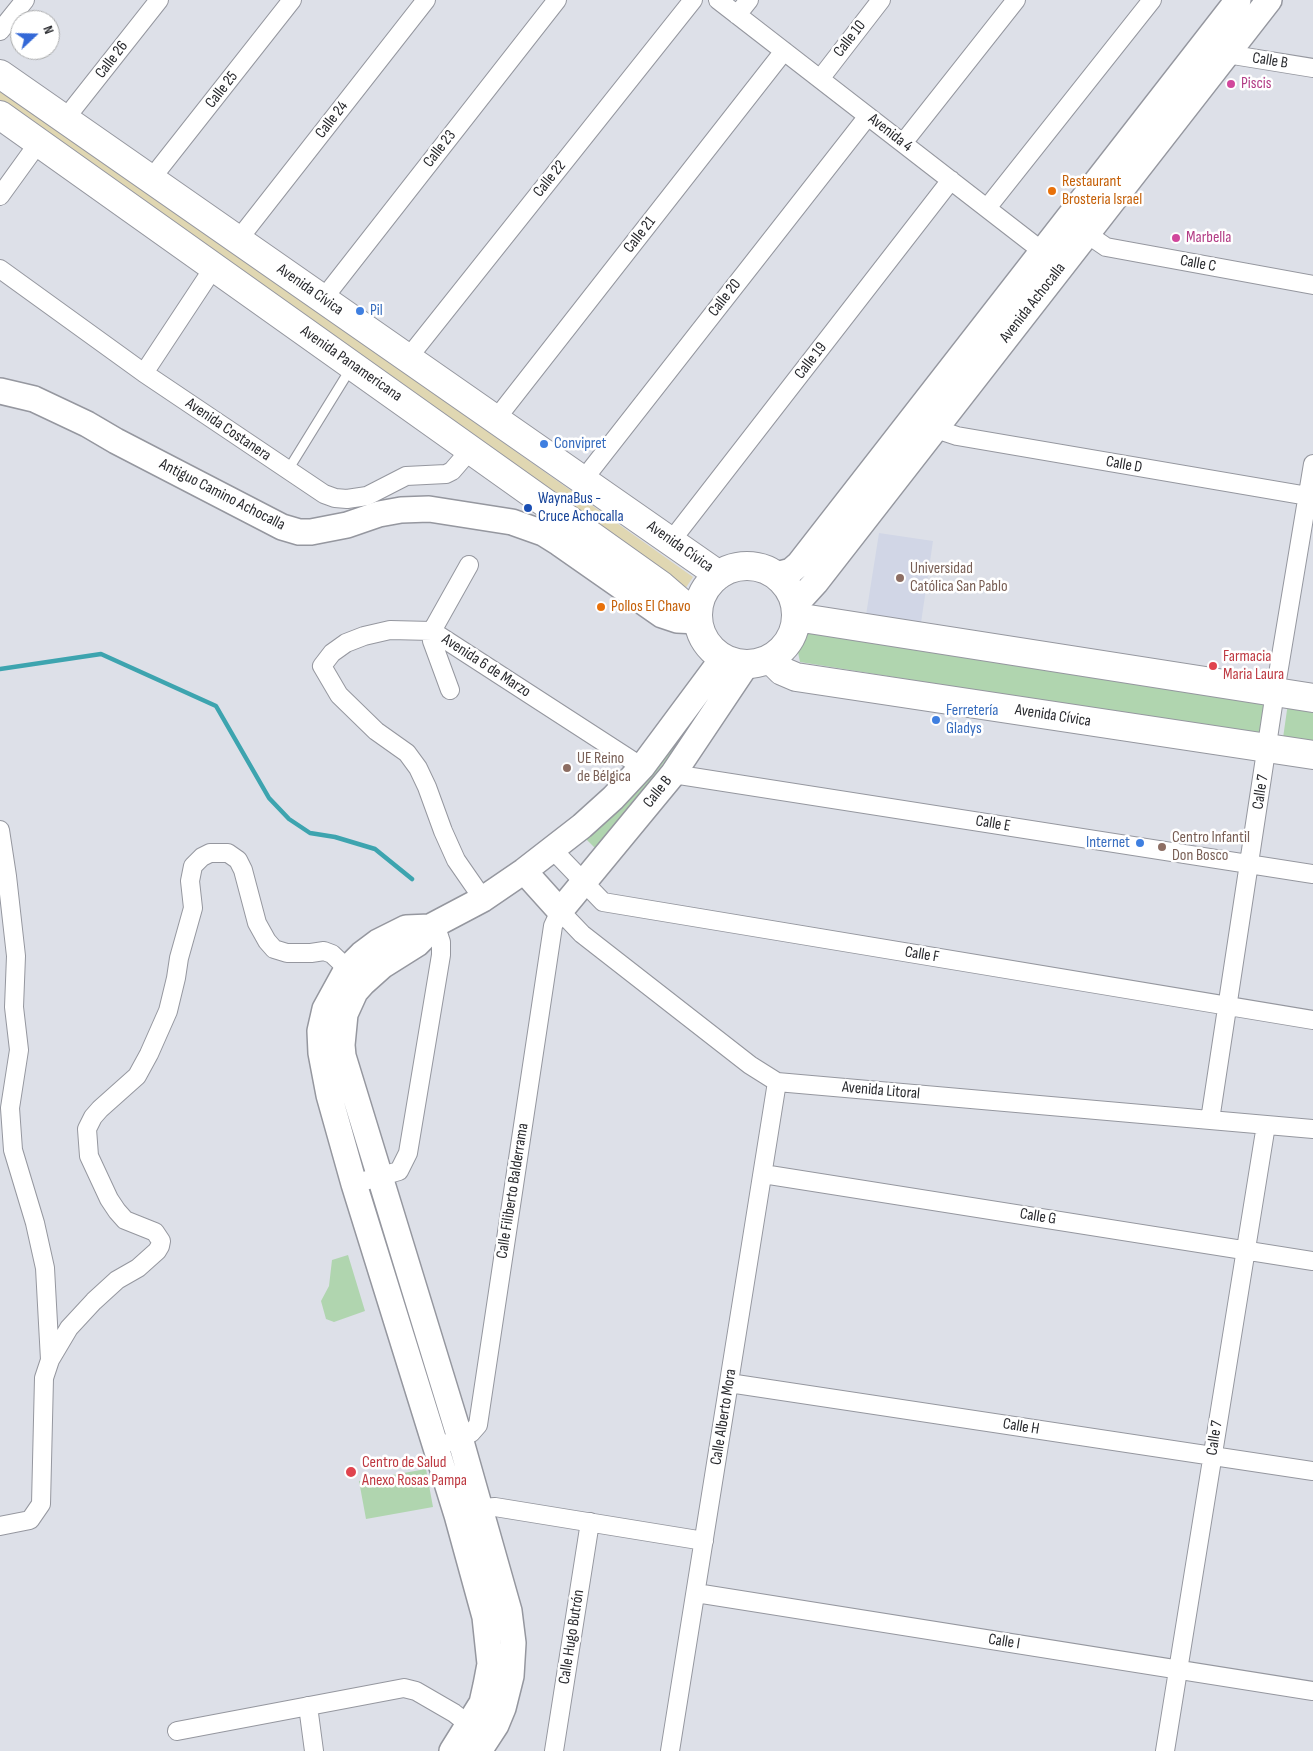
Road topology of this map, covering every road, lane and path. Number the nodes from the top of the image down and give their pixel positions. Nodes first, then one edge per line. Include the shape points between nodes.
1 (25, 0) edge
2 (159, 0) edge
3 (292, 0) edge
4 (426, 0) edge
5 (557, 0) edge
6 (693, 0) edge
7 (718, 0) edge
8 (748, 0) edge
9 (881, 0) edge
10 (1016, 0) edge
11 (1152, 0) edge
12 (1238, 0) edge
13 (1269, 0) edge
14 (737, 15) junction
15 (0, 31) edge
16 (784, 51) junction
17 (1228, 52) junction
18 (1313, 68) edge
19 (0, 74) edge
20 (820, 79) junction
21 (0, 115) edge
22 (868, 116) junction
23 (65, 119) junction
24 (38, 142) junction
25 (903, 143) junction
26 (151, 179) junction
27 (952, 180) junction
28 (0, 196) edge
29 (986, 208) junction
30 (1087, 234) junction
31 (238, 240) junction
32 (1052, 258) junction
33 (214, 267) junction
34 (0, 270) edge
35 (1313, 285) edge
36 (323, 299) junction
37 (408, 358) junction
38 (353, 366) junction
39 (144, 373) junction
40 (0, 391) edge
41 (496, 419) junction
42 (937, 426) junction
43 (471, 449) junction
44 (1313, 464) edge
45 (288, 470) junction
46 (583, 480) junction
47 (1311, 496) edge
48 (670, 541) junction
49 (469, 565) dead end
50 (719, 575) junction
51 (776, 575) junction
52 (796, 611) junction
53 (698, 619) junction
54 (432, 632) junction
55 (746, 661) junction
56 (450, 690) dead end
57 (1275, 692) junction
58 (1313, 698) edge
59 (1267, 748) junction
60 (1313, 755) edge
61 (642, 767) junction
62 (673, 774) junction
63 (0, 830) edge
64 (553, 850) junction
65 (1250, 864) junction
66 (524, 872) junction
67 (1313, 874) edge
68 (583, 882) junction
69 (483, 899) junction
70 (560, 911) junction
71 (433, 925) junction
72 (355, 976) junction
73 (1227, 1006) junction
74 (1313, 1020) edge
75 (777, 1082) junction
76 (1210, 1120) junction
77 (1266, 1125) junction
78 (1313, 1130) edge
79 (763, 1174) junction
80 (380, 1176) junction
81 (354, 1184) junction
82 (1245, 1250) junction
83 (1313, 1261) edge
84 (50, 1360) junction
85 (730, 1383) junction
86 (460, 1438) junction
87 (436, 1447) junction
88 (1212, 1456) junction
89 (1313, 1471) edge
90 (481, 1508) junction
91 (457, 1515) junction
92 (590, 1522) junction
93 (0, 1526) edge
94 (704, 1541) junction
95 (696, 1593) junction
96 (1178, 1670) junction
97 (1313, 1691) edge
98 (308, 1706) junction
99 (177, 1730) dead end
100 (478, 1739) edge
101 (314, 1751) edge
102 (452, 1751) edge
103 (554, 1751) edge
104 (670, 1751) edge
105 (1164, 1751) edge

1 - 15 street
2 - 23 street, Calle 26
3 - 26 street, Calle 25
4 - 31 street, Calle 24
5 - 36 street, Calle 23
6 - 37 street, Calle 22
7 - 14 street, Avenida 4
8 - 14 street
9 - 20 street, Calle 10
10 - 25 street
11 - 29 street
12 - 32 street, Avenida Achocalla
13 - 17 street, Avenida Achocalla
14 - 16 street, Avenida 4
16 - 20 street, Avenida 4
16 - 41 street, Calle 21
17 - 18 street, Calle B
17 - 30 street, Avenida Achocalla
19 - 23 main road, Avenida Cívica
20 - 22 street, Avenida 4
21 - 24 main road, Avenida Panamericana
22 - 25 street, Avenida 4
22 - 46 street, Calle 20
23 - 26 main road, Avenida Cívica
24 - 28 street
24 - 33 main road, Avenida Panamericana
25 - 27 street, Avenida 4
26 - 31 main road, Avenida Cívica
27 - 29 street, Avenida 4
27 - 48 street, Calle 19
29 - 32 street, Avenida 4
30 - 32 street, Avenida Achocalla
30 - 35 street, Calle C via 1106,247
31 - 36 main road, Avenida Cívica
32 - 42 street, Avenida Achocalla
32 - 51 street, Avenida Achocalla via 799,564
33 - 38 main road, Avenida Panamericana
33 - 39 street
34 - 39 street, Avenida Costanera
36 - 37 main road, Avenida Cívica
37 - 41 main road, Avenida Cívica
38 - 43 main road, Avenida Panamericana
38 - 45 lane
39 - 45 street, Avenida Costanera
40 - 53 street, Antiguo Camino Achocalla via 34,399 87,424 282,527 312,532 379,514 429,509 512,522 543,533 662,615 677,620
41 - 46 main road, Avenida Cívica
42 - 47 street, Calle D via 957,436
42 - 52 street, Avenida Achocalla
43 - 45 street, Avenida Costanera via 446,474 406,476 367,496 347,500 324,494
43 - 53 main road, Avenida Panamericana via 662,586
44 - 47 street, Calle 7
46 - 48 main road, Avenida Cívica
47 - 57 street, Calle 7
48 - 50 main road, Avenida Cívica
49 - 54 street
50 - 51 main road via 734,568 751,566
50 - 53 main road via 701,597
51 - 52 main road via 788,588
52 - 55 main road via 795,629 783,650
52 - 57 main road
53 - 55 main road via 705,641 713,651
54 - 56 street via 432,641
54 - 61 street, Avenida 6 de Marzo
54 - 69 street, Avenida 6 de Marzo via 390,630 364,636 346,643 322,666 338,695 376,731 407,753 418,768 456,860
55 - 59 main road, Avenida Cívica via 796,677
55 - 61 street, Calle B
55 - 62 street, Calle B
57 - 58 main road
57 - 59 street, Calle 7
59 - 60 main road, Avenida Cívica
59 - 65 street, Calle 7
61 - 64 street, Calle B via 613,798
62 - 65 street, Calle E
62 - 68 street, Calle B
63 - 84 street via 16,956 14,1007 19,1050 10,1108 13,1150 45,1268
64 - 66 street, Calle B
64 - 68 street, Calle F
65 - 67 street, Calle E
65 - 73 street, Calle 7
66 - 69 street, Calle B
66 - 70 street, Avenida Litoral
68 - 70 street, Calle B
68 - 73 street, Calle F via 603,902
69 - 71 street, Calle B
70 - 75 street, Avenida Litoral via 590,940 750,1065
70 - 86 street, Calle Filiberto Balderrama via 553,926 478,1425
71 - 72 street via 406,928 378,942 362,954
71 - 80 street via 441,942 441,955 408,1153 398,1171
72 - 80 street via 355,992 345,1014 343,1056
72 - 81 street via 325,1009 320,1030 329,1095
72 - 84 street via 332,954 324,951 286,953 274,949 257,922 243,870 238,860 228,853 210,853 193,866 190,881 192,908 168,1011 137,1076 100,1109 88,1128 89,1156 109,1199 125,1220 155,1232 161,1241 160,1246 138,1268 117,1280 94,1301 69,1328
73 - 74 street, Calle F
73 - 76 street, Calle 7
75 - 76 street, Avenida Litoral
75 - 79 street, Calle Alberto Mora
76 - 77 street, Avenida Litoral
77 - 78 street, Avenida Litoral
77 - 82 street, Calle 7
79 - 82 street, Calle G
79 - 85 street, Calle Alberto Mora
80 - 81 street
80 - 86 street
81 - 87 street
82 - 83 street, Calle G
82 - 88 street, Calle 7
84 - 93 street via 44,1378 41,1504 30,1520
85 - 88 street, Calle H
85 - 94 street, Calle Alberto Mora
86 - 87 street, Calle Filiberto Balderrama
86 - 90 street
87 - 91 street
88 - 89 street, Calle H
88 - 96 street, Calle 7
90 - 91 street
90 - 92 street via 495,1507
90 - 100 street via 509,1611 513,1643 508,1692 496,1724
91 - 100 street via 485,1617 490,1664
92 - 94 street
92 - 103 street, Calle Hugo Butrón
94 - 95 street, Calle Alberto Mora
95 - 96 street, Calle I
95 - 104 street, Calle Alberto Mora
96 - 97 street, Calle I
96 - 105 street, Calle 7
98 - 99 street
98 - 100 street via 404,1688 416,1691 454,1713
98 - 101 street
100 - 102 street

